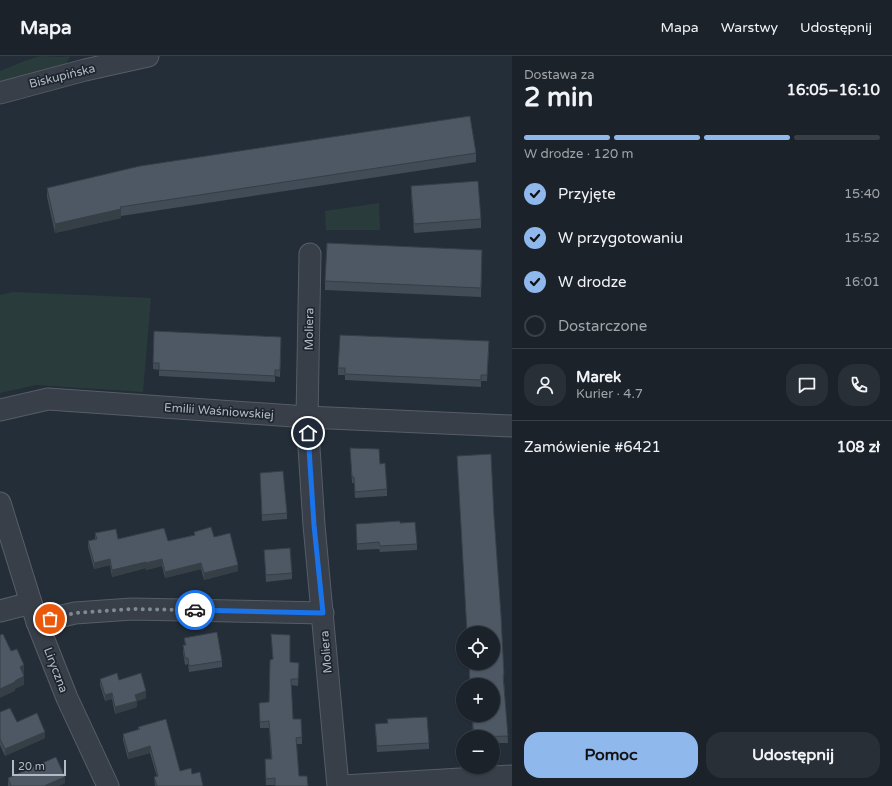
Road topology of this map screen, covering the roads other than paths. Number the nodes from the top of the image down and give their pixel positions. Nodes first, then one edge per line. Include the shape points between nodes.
1 (148, 56) edge
2 (83, 63) edge
3 (0, 93) edge
4 (310, 254) dead end
5 (0, 410) edge
6 (307, 417) junction
7 (512, 426) edge
8 (0, 503) edge
9 (0, 611) edge
10 (34, 612) junction
11 (323, 613) junction
12 (512, 776) edge
13 (108, 786) edge
14 (338, 786) edge
15 (344, 786) edge

1 - 2 street, Biskupińska
2 - 3 street, Biskupińska
4 - 6 street, Moliera
5 - 6 street, Emilii Waśniowskiej via 48,399
6 - 7 street, Emilii Waśniowskiej
6 - 11 street, Moliera
8 - 10 street, Liryczna
9 - 10 street
10 - 11 street via 75,613 132,609
10 - 13 street, Liryczna via 67,698
11 - 14 street, Moliera
12 - 15 street

